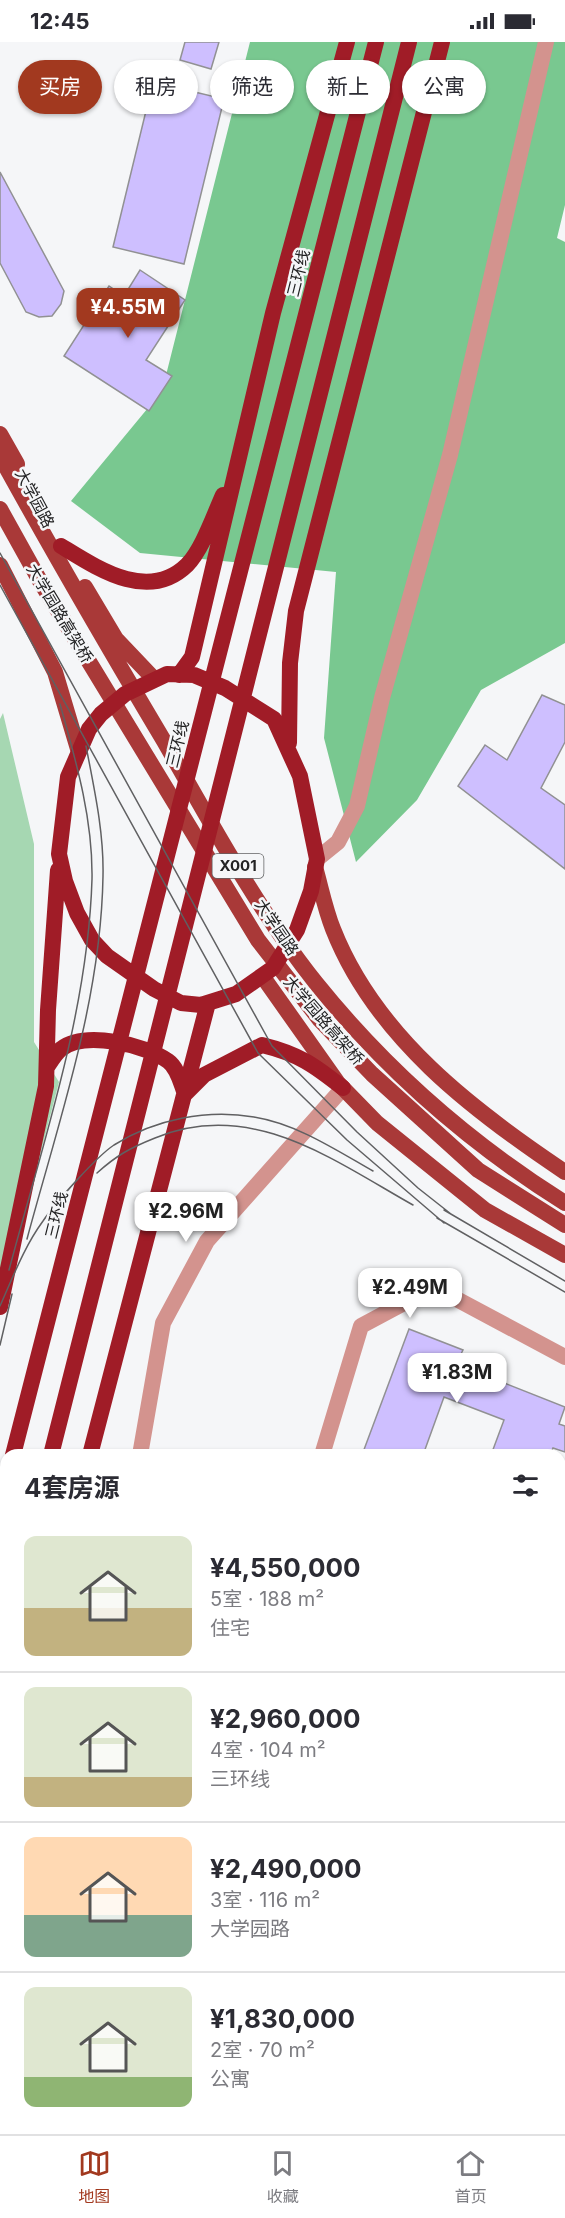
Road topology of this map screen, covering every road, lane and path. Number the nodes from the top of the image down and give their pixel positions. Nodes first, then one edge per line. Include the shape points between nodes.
1 (347, 42) edge
2 (376, 42) edge
3 (409, 42) edge
4 (442, 42) edge
5 (546, 42) edge
6 (0, 434) edge
7 (0, 456) edge
8 (238, 464) junction
9 (0, 508) edge
10 (61, 546) junction
11 (0, 565) edge
12 (179, 675) junction
13 (154, 679) junction
14 (290, 747) junction
15 (78, 749) junction
16 (59, 854) junction
17 (316, 863) junction
18 (263, 977) junction
19 (208, 1003) junction
20 (47, 1067) junction
21 (343, 1088) junction
22 (185, 1094) junction
23 (565, 1172) edge
24 (565, 1203) edge
25 (565, 1225) edge
26 (565, 1255) edge
27 (0, 1307) edge
28 (565, 1357) edge
29 (15, 1449) edge
30 (53, 1449) edge
31 (92, 1449) edge
32 (141, 1449) edge
33 (324, 1449) edge

1 - 8 highway via 273,314
2 - 29 highway, 三环线
3 - 30 highway
4 - 14 highway via 296,611 290,663
5 - 17 street via 450,455 382,698 357,806 338,842
6 - 10 main road, 大学园路
7 - 24 main road, 大学园路 / X001 via 91,620 232,858 315,982 358,1032 431,1104 476,1143
8 - 10 highway via 188,564 171,575 152,582 131,581 107,574
8 - 12 highway via 192,657
9 - 25 main road, 大学园路高架桥 via 40,581 258,940 320,1020 372,1074 478,1170
10 - 13 main road, 大学园路 via 116,639
11 - 15 main road via 55,672
12 - 13 highway
12 - 14 highway via 194,675 225,688 274,719
13 - 15 highway via 125,694 101,714
14 - 17 highway via 300,776
15 - 16 highway via 68,777
16 - 19 highway via 77,913 92,940 107,956 181,1003
16 - 20 highway
17 - 18 highway via 297,930
17 - 23 main road via 333,929 369,998 420,1059 484,1115
18 - 19 highway via 236,994
18 - 21 main road
19 - 22 highway
20 - 22 highway via 62,1048 92,1039 110,1041 169,1062
20 - 27 highway
21 - 22 highway via 291,1052 262,1046 204,1075
21 - 26 main road via 377,1123 485,1210
21 - 32 street via 207,1241 163,1323
22 - 31 highway
28 - 33 street via 434,1287 361,1326

